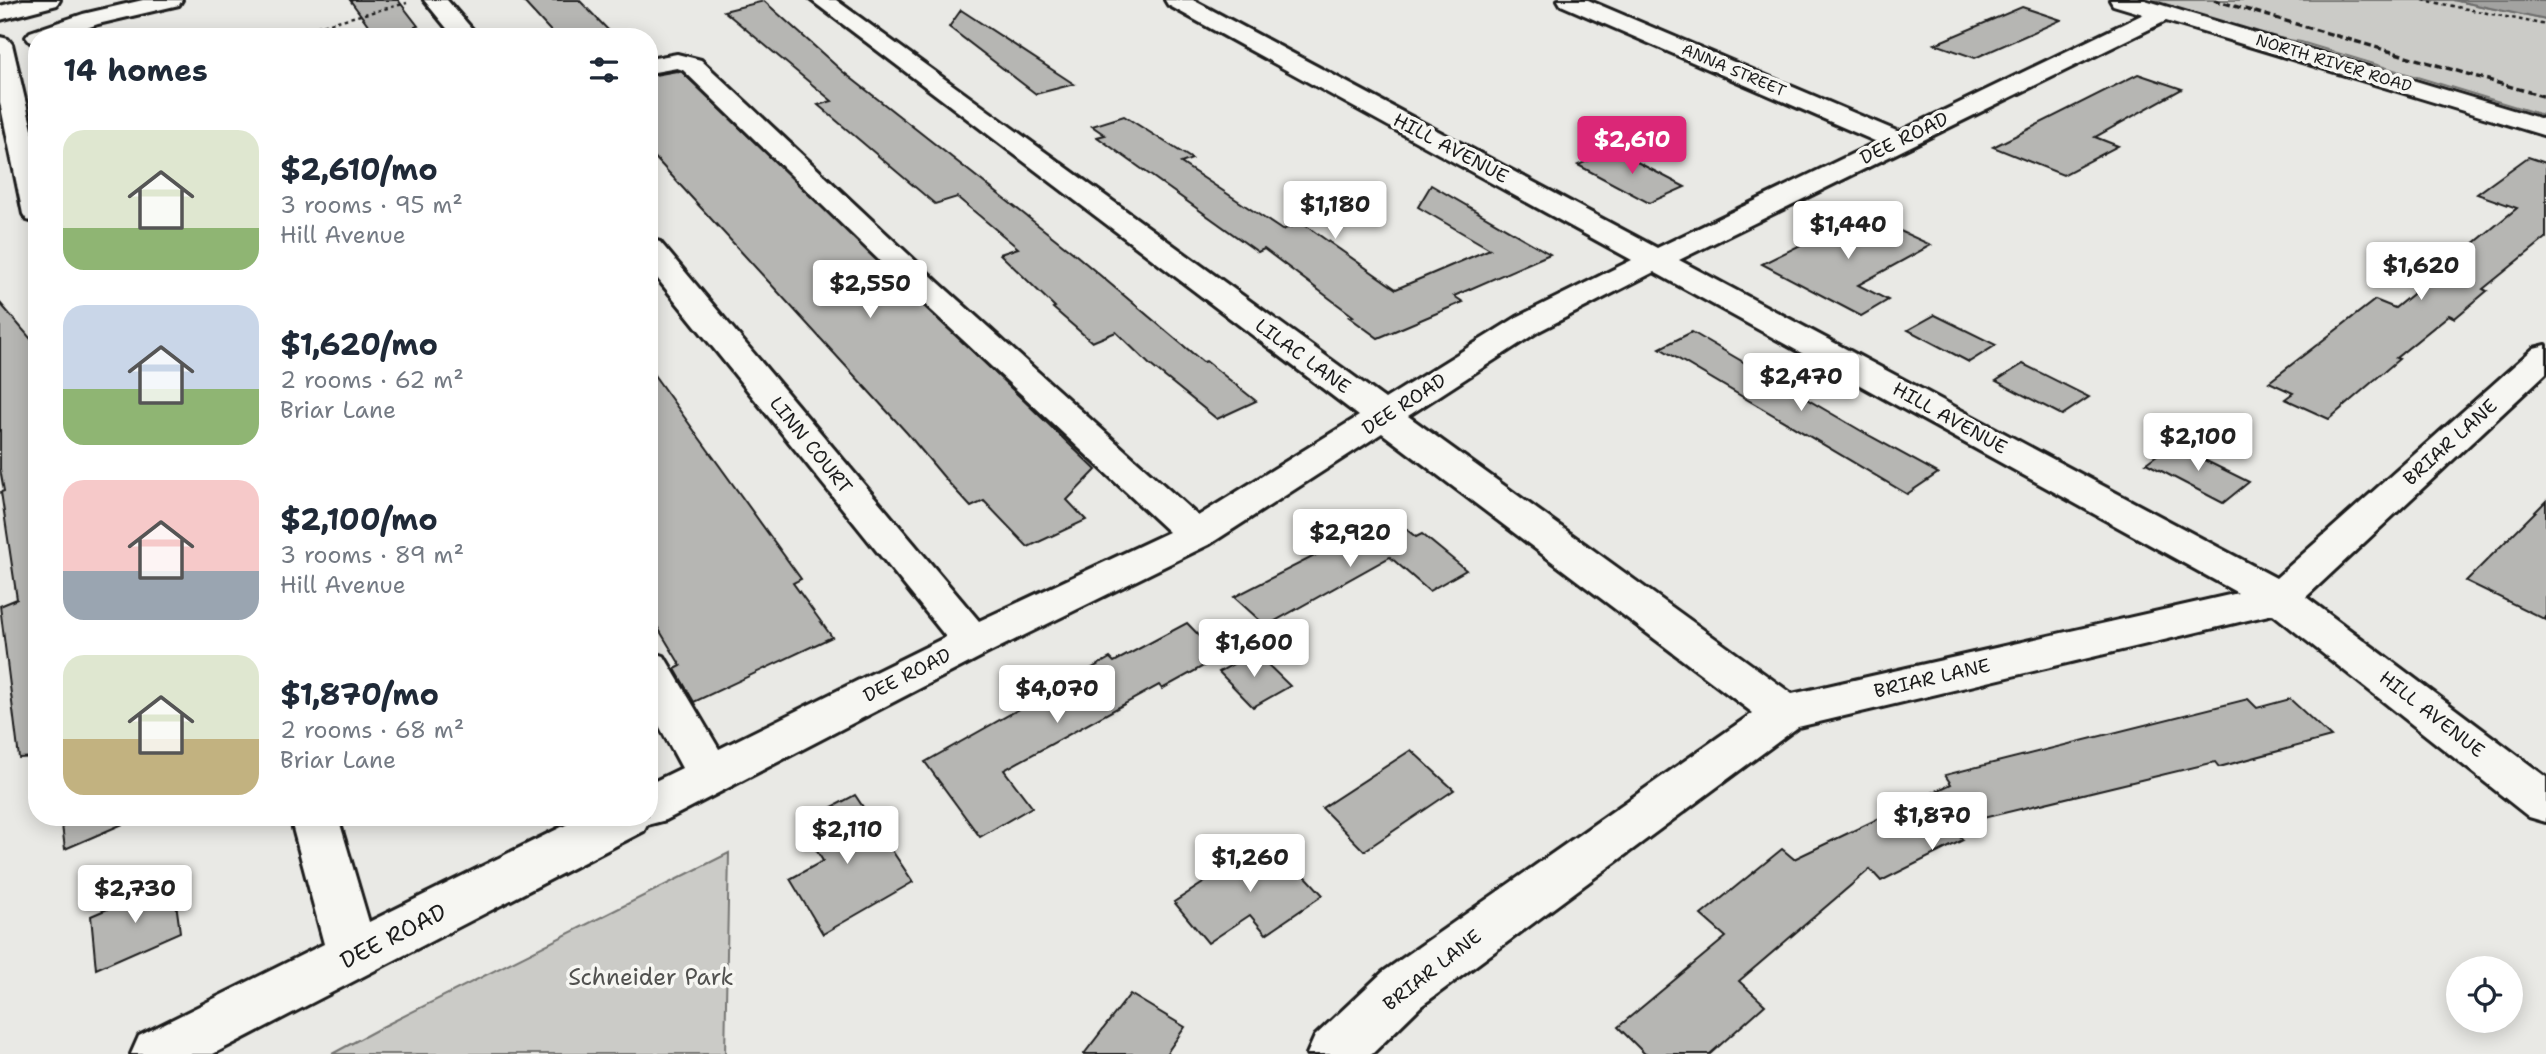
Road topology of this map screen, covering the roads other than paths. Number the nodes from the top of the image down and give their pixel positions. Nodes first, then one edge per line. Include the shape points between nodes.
1 (49, 0) edge
2 (171, 0) edge
3 (435, 0) edge
4 (822, 0) edge
5 (1176, 0) edge
6 (1569, 0) edge
7 (2121, 0) edge
8 (0, 13) edge
9 (2164, 13) junction
10 (64, 28) edge
11 (459, 28) edge
12 (28, 39) edge
13 (0, 45) edge
14 (658, 64) edge
15 (2546, 128) edge
16 (1898, 141) junction
17 (13, 161) edge
18 (28, 194) edge
19 (658, 259) edge
20 (1657, 259) junction
21 (2546, 355) edge
22 (1385, 417) junction
23 (1196, 535) junction
24 (2280, 597) junction
25 (973, 642) junction
26 (658, 683) edge
27 (1785, 712) junction
28 (710, 775) junction
29 (658, 801) edge
30 (2546, 803) edge
31 (317, 826) edge
32 (609, 826) edge
33 (354, 956) junction
34 (158, 1054) edge
35 (1334, 1054) edge

1 - 8 street
2 - 10 street
3 - 11 street
4 - 22 street, LILAC LANE
5 - 20 street, HILL AVENUE
6 - 16 street, ANNA STREET
7 - 9 street, NORTH RIVER ROAD
9 - 15 street, NORTH RIVER ROAD
9 - 16 street, DEE ROAD
12 - 13 street
13 - 17 street
14 - 23 street via 677,61 692,65
16 - 20 street, DEE ROAD
17 - 18 street
19 - 25 street, LINN COURT
20 - 22 street, DEE ROAD via 1528,324
20 - 24 street, HILL AVENUE
21 - 24 street, BRIAR LANE
22 - 23 street, DEE ROAD
22 - 27 street, LILAC LANE
23 - 25 street, DEE ROAD
24 - 27 street, BRIAR LANE
24 - 30 street, HILL AVENUE
25 - 28 street, DEE ROAD
26 - 28 street
27 - 35 street, BRIAR LANE via 1402,989
28 - 29 street, DEE ROAD
31 - 33 street
32 - 33 street, DEE ROAD
33 - 34 street, DEE ROAD

